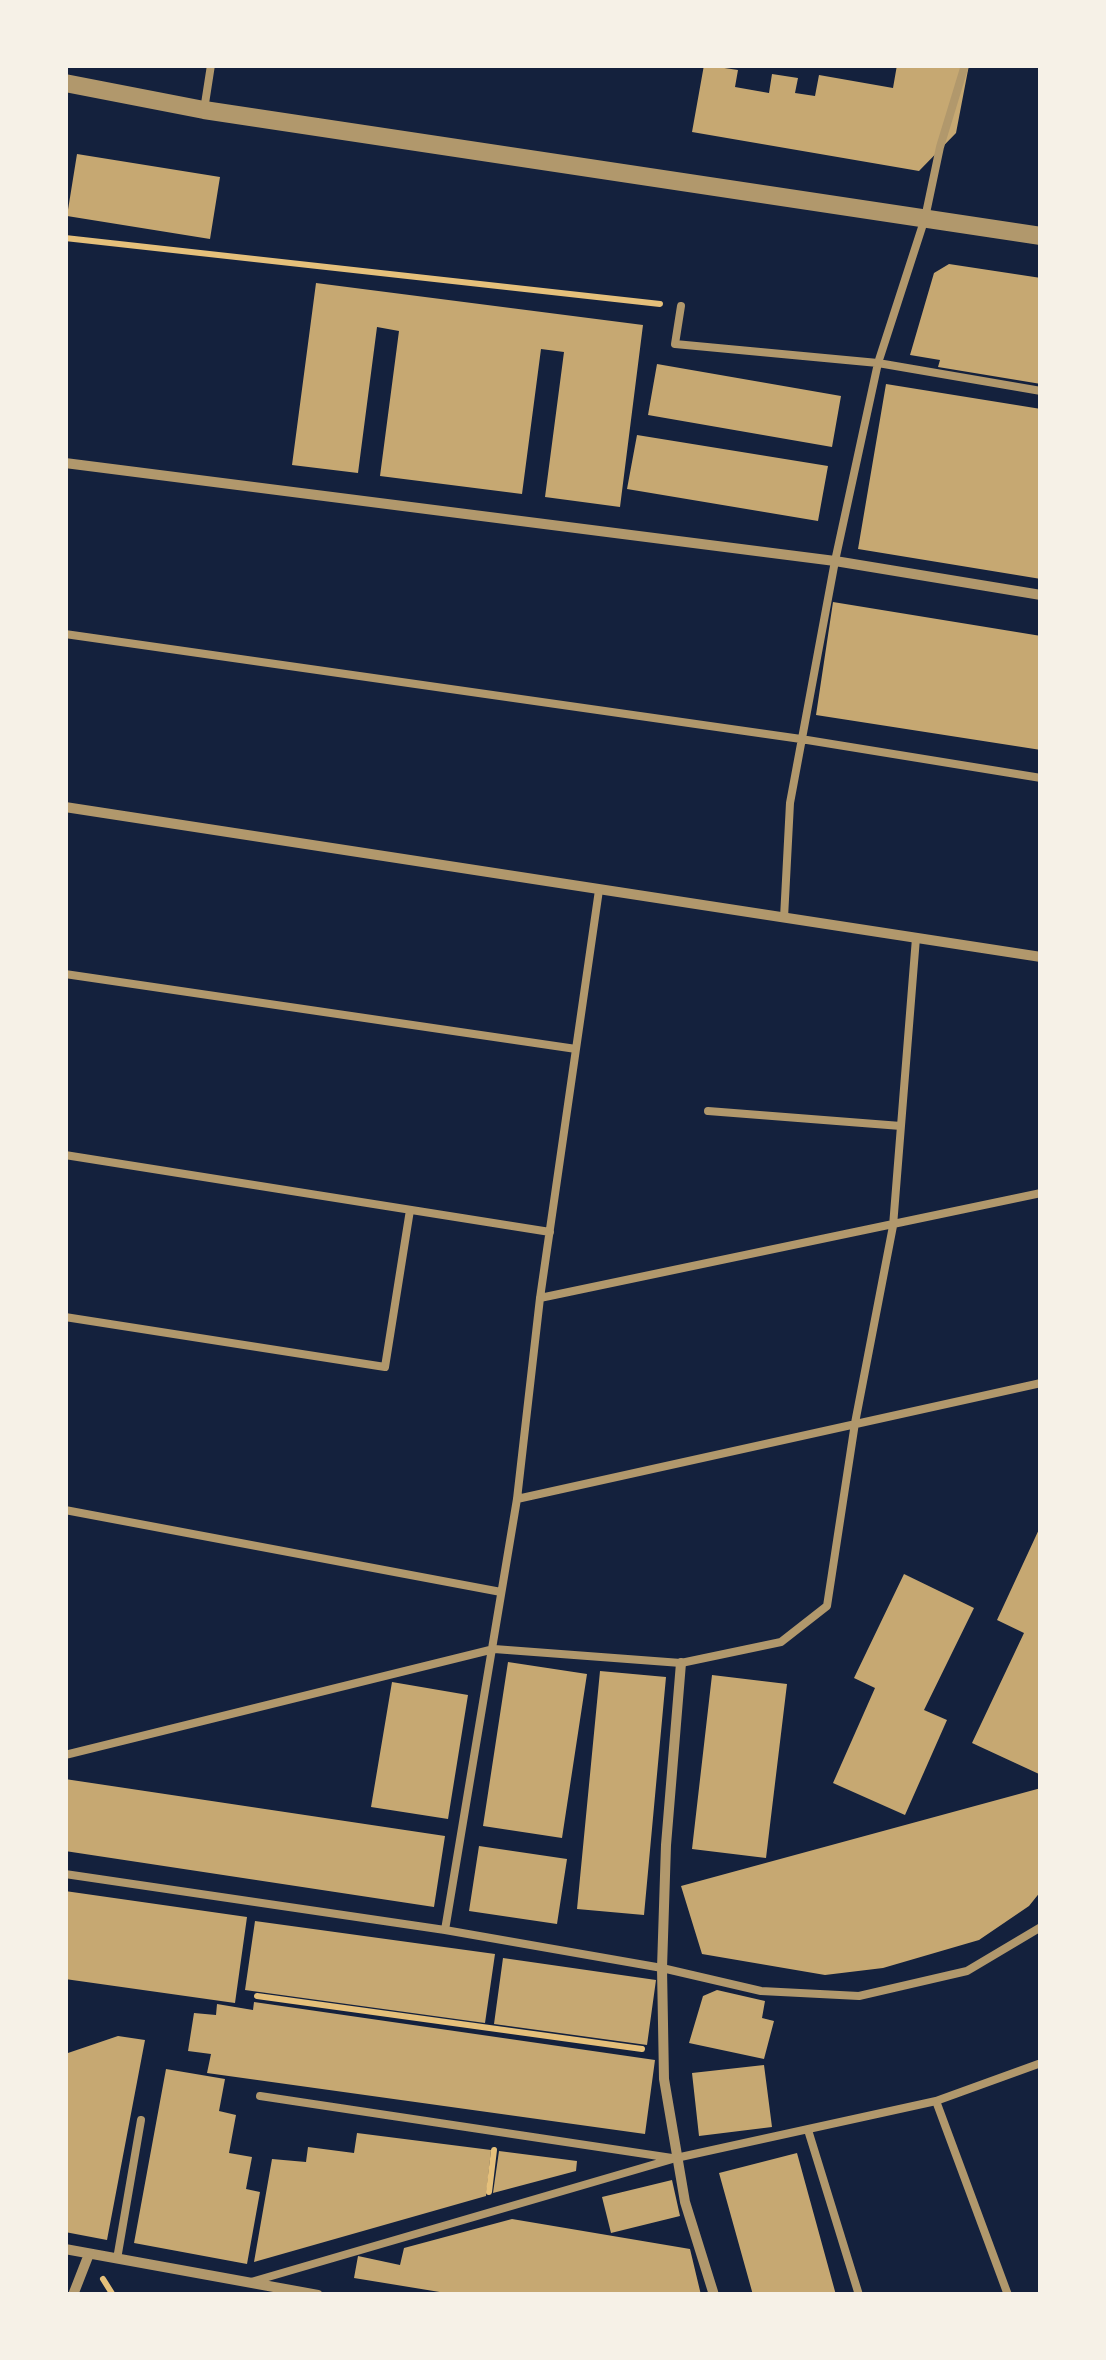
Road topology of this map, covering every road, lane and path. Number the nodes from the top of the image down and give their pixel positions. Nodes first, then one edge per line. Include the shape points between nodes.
1 (211, 65) edge
2 (964, 65) edge
3 (65, 83) edge
4 (204, 110) junction
5 (925, 218) junction
6 (1041, 236) edge
7 (65, 238) edge
8 (680, 306) joint
9 (878, 363) junction
10 (1041, 390) edge
11 (65, 463) edge
12 (836, 561) junction
13 (1041, 595) edge
14 (65, 634) edge
15 (801, 739) junction
16 (1041, 778) edge
17 (65, 807) edge
18 (599, 890) junction
19 (784, 918) junction
20 (916, 938) junction
21 (1041, 957) edge
22 (65, 974) edge
23 (576, 1049) junction
24 (708, 1111) dead end
25 (901, 1126) junction
26 (65, 1155) edge
27 (1041, 1194) edge
28 (410, 1210) junction
29 (893, 1226) junction
30 (550, 1232) junction
31 (540, 1298) junction
32 (65, 1317) edge
33 (1041, 1384) edge
34 (856, 1423) junction
35 (517, 1499) junction
36 (65, 1510) edge
37 (502, 1592) junction
38 (494, 1649) junction
39 (680, 1663) junction
40 (65, 1755) edge
41 (65, 1874) edge
42 (1041, 1926) edge
43 (444, 1930) junction
44 (662, 1968) junction
45 (257, 1996) dead end
46 (663, 2052) junction
47 (1041, 2063) edge
48 (260, 2096) dead end
49 (936, 2101) junction
50 (140, 2120) dead end
51 (808, 2130) junction
52 (496, 2131) junction
53 (676, 2158) junction
54 (487, 2213) junction
55 (65, 2249) edge
56 (90, 2254) junction
57 (117, 2259) junction
58 (248, 2283) junction
59 (73, 2295) edge
60 (114, 2295) edge
61 (145, 2295) edge
62 (318, 2295) edge
63 (714, 2295) edge
64 (859, 2295) edge
65 (1008, 2295) edge

1 - 4 lane
2 - 5 lane
3 - 4 street
4 - 5 street
5 - 6 street
5 - 9 lane
7 - 8 path
8 - 9 lane via 675,344
9 - 10 lane
9 - 12 lane
11 - 12 street
12 - 13 street
12 - 15 lane
14 - 15 lane
15 - 16 lane
15 - 19 lane
17 - 18 street
18 - 19 street
18 - 23 lane
19 - 20 street
20 - 21 street
20 - 25 lane
22 - 23 lane
23 - 30 lane
24 - 25 lane
25 - 29 lane
26 - 28 lane
27 - 29 lane
28 - 30 lane
28 - 32 lane via 384,1367
29 - 31 lane
29 - 34 lane
30 - 31 lane
31 - 35 lane
33 - 34 lane
34 - 35 lane
34 - 39 lane via 827,1606 781,1642
35 - 37 lane
36 - 37 lane
37 - 38 lane
38 - 39 lane
38 - 40 lane
38 - 43 lane
39 - 44 street
41 - 43 lane
42 - 44 lane via 968,1971 859,1996 761,1991
43 - 44 lane
44 - 46 street
45 - 46 path
46 - 53 street
47 - 49 lane
48 - 52 lane
49 - 51 lane
49 - 65 lane
50 - 57 lane
51 - 53 lane
51 - 64 lane
52 - 53 lane
52 - 54 path
53 - 54 lane
53 - 63 street
54 - 58 lane
55 - 56 street
56 - 57 street
56 - 59 street
57 - 58 street
58 - 62 street
60 - 61 path

